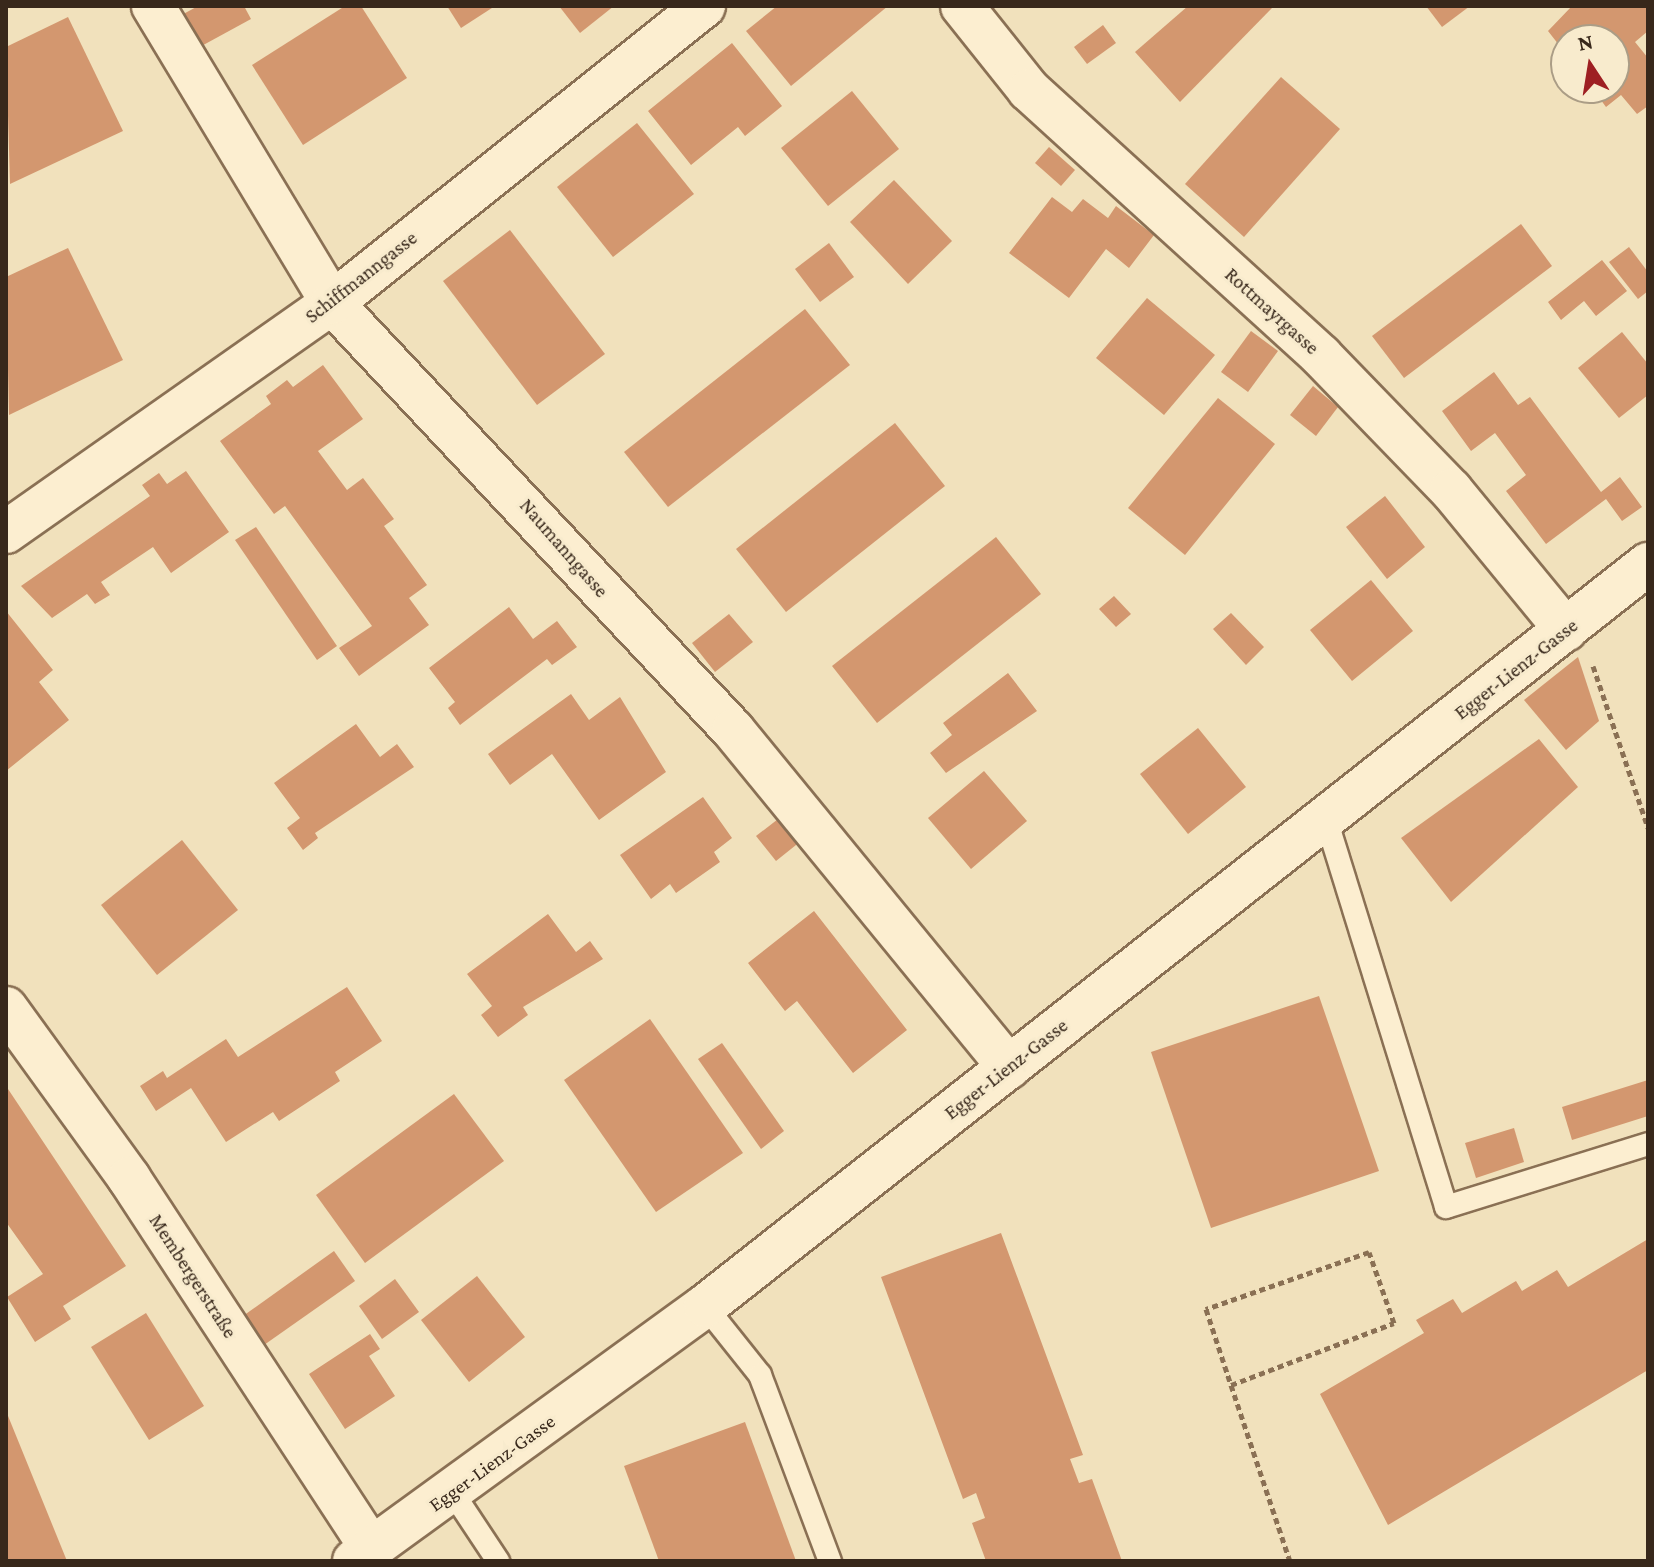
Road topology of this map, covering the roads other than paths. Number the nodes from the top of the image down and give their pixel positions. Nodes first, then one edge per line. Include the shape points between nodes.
1 (153, 6) edge
2 (704, 6) edge
3 (962, 6) edge
4 (332, 303) junction
5 (6, 532) edge
6 (1648, 564) edge
7 (1566, 630) junction
8 (1326, 819) junction
9 (6, 1008) edge
10 (1009, 1067) junction
11 (1648, 1144) edge
12 (705, 1306) junction
13 (453, 1493) junction
14 (363, 1555) edge
15 (498, 1561) edge
16 (830, 1561) edge

1 - 4 street, Naumanngasse
2 - 4 street, Schiffmanngasse
3 - 7 street, Rottmayrgasse via 1029,90 1321,356 1451,490
4 - 5 street, Schiffmanngasse
4 - 10 street, Naumanngasse via 733,730
6 - 7 street, Egger-Lienz-Gasse
7 - 8 street, Egger-Lienz-Gasse
8 - 10 street, Egger-Lienz-Gasse
8 - 11 lane via 1446,1207
9 - 14 street, Membergerstraße via 129,1178
10 - 12 street, Egger-Lienz-Gasse
12 - 13 street, Egger-Lienz-Gasse
12 - 16 lane via 760,1375
13 - 14 street, Egger-Lienz-Gasse
13 - 15 lane

